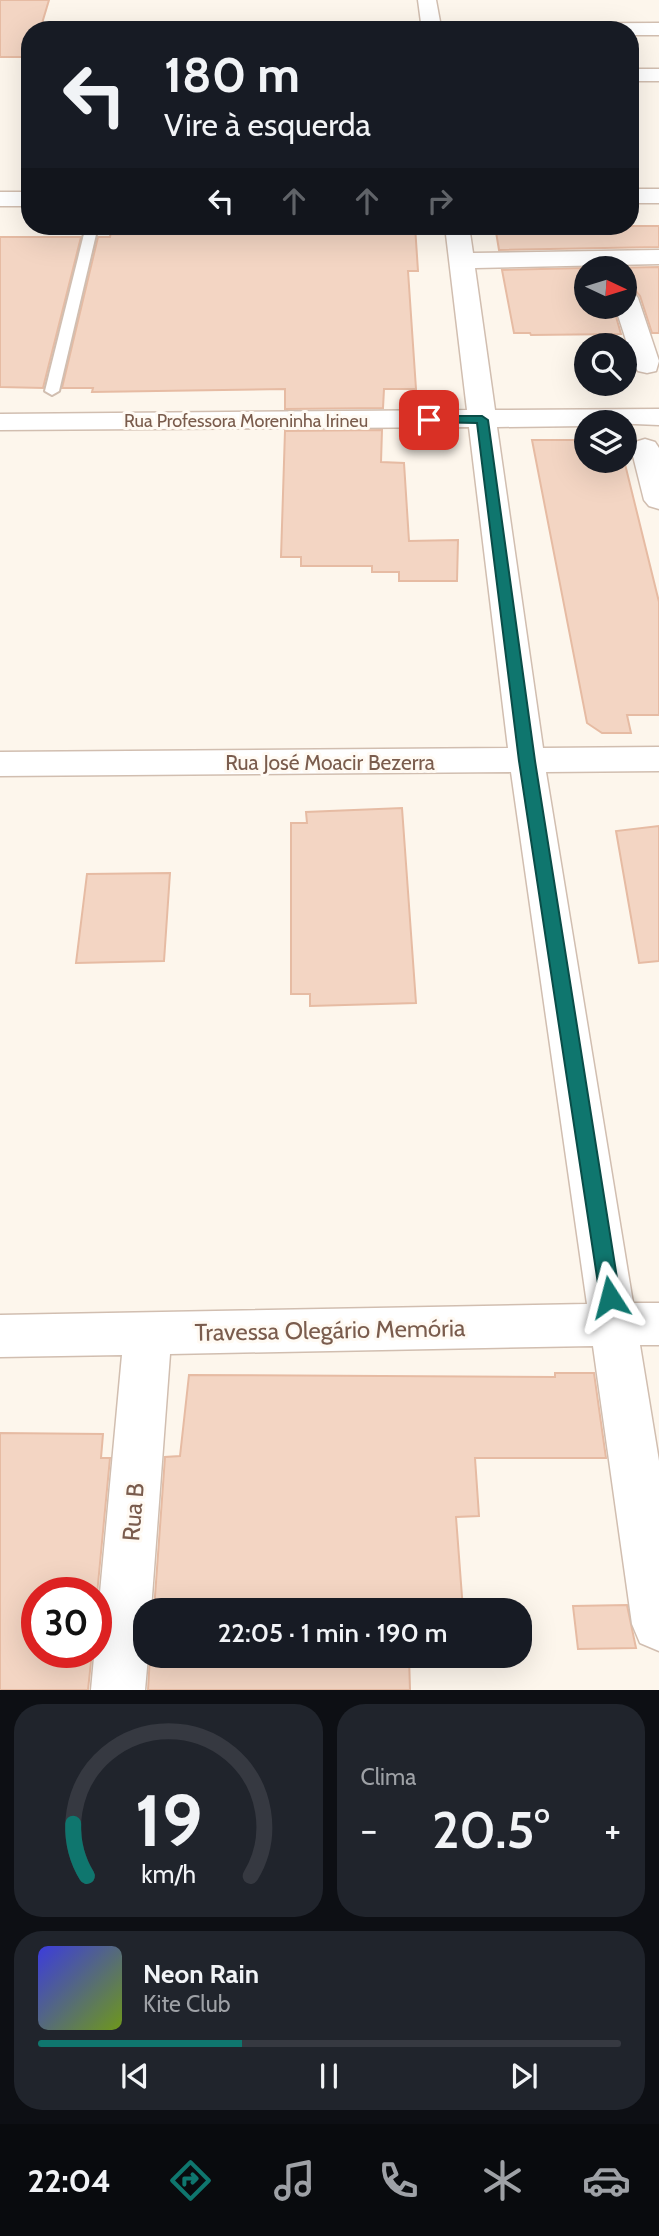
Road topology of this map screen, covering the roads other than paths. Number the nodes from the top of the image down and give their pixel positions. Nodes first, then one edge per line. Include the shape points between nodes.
1 (427, 0) edge
2 (430, 21) edge
3 (639, 29) edge
4 (659, 29) edge
5 (639, 75) edge
6 (659, 75) edge
7 (639, 196) edge
8 (659, 196) edge
9 (0, 199) edge
10 (21, 199) edge
11 (90, 235) edge
12 (458, 235) edge
13 (659, 257) edge
14 (637, 260) edge
15 (461, 261) junction
16 (574, 262) edge
17 (632, 319) edge
18 (647, 365) dead end
19 (52, 391) dead end
20 (659, 417) edge
21 (482, 420) junction
22 (0, 422) edge
23 (645, 448) dead end
24 (659, 500) edge
25 (659, 759) edge
26 (527, 761) junction
27 (0, 764) edge
28 (637, 1324) edge
29 (148, 1334) junction
30 (0, 1336) edge
31 (659, 1624) edge
32 (118, 1690) edge

1 - 2 street
3 - 4 street
5 - 6 street
7 - 8 street
9 - 10 street
11 - 19 lane
12 - 15 street
13 - 14 street
15 - 16 street
15 - 21 street
17 - 18 street
20 - 21 street, Rua Professora Moreninha Irineu
21 - 22 street, Rua Professora Moreninha Irineu
21 - 26 street
23 - 24 street
25 - 26 street, Rua José Moacir Bezerra
26 - 27 street, Rua José Moacir Bezerra
26 - 28 street
28 - 29 street, Travessa Olegário Memória
28 - 31 street
29 - 30 street, Travessa Olegário Memória
29 - 32 street, Rua B

